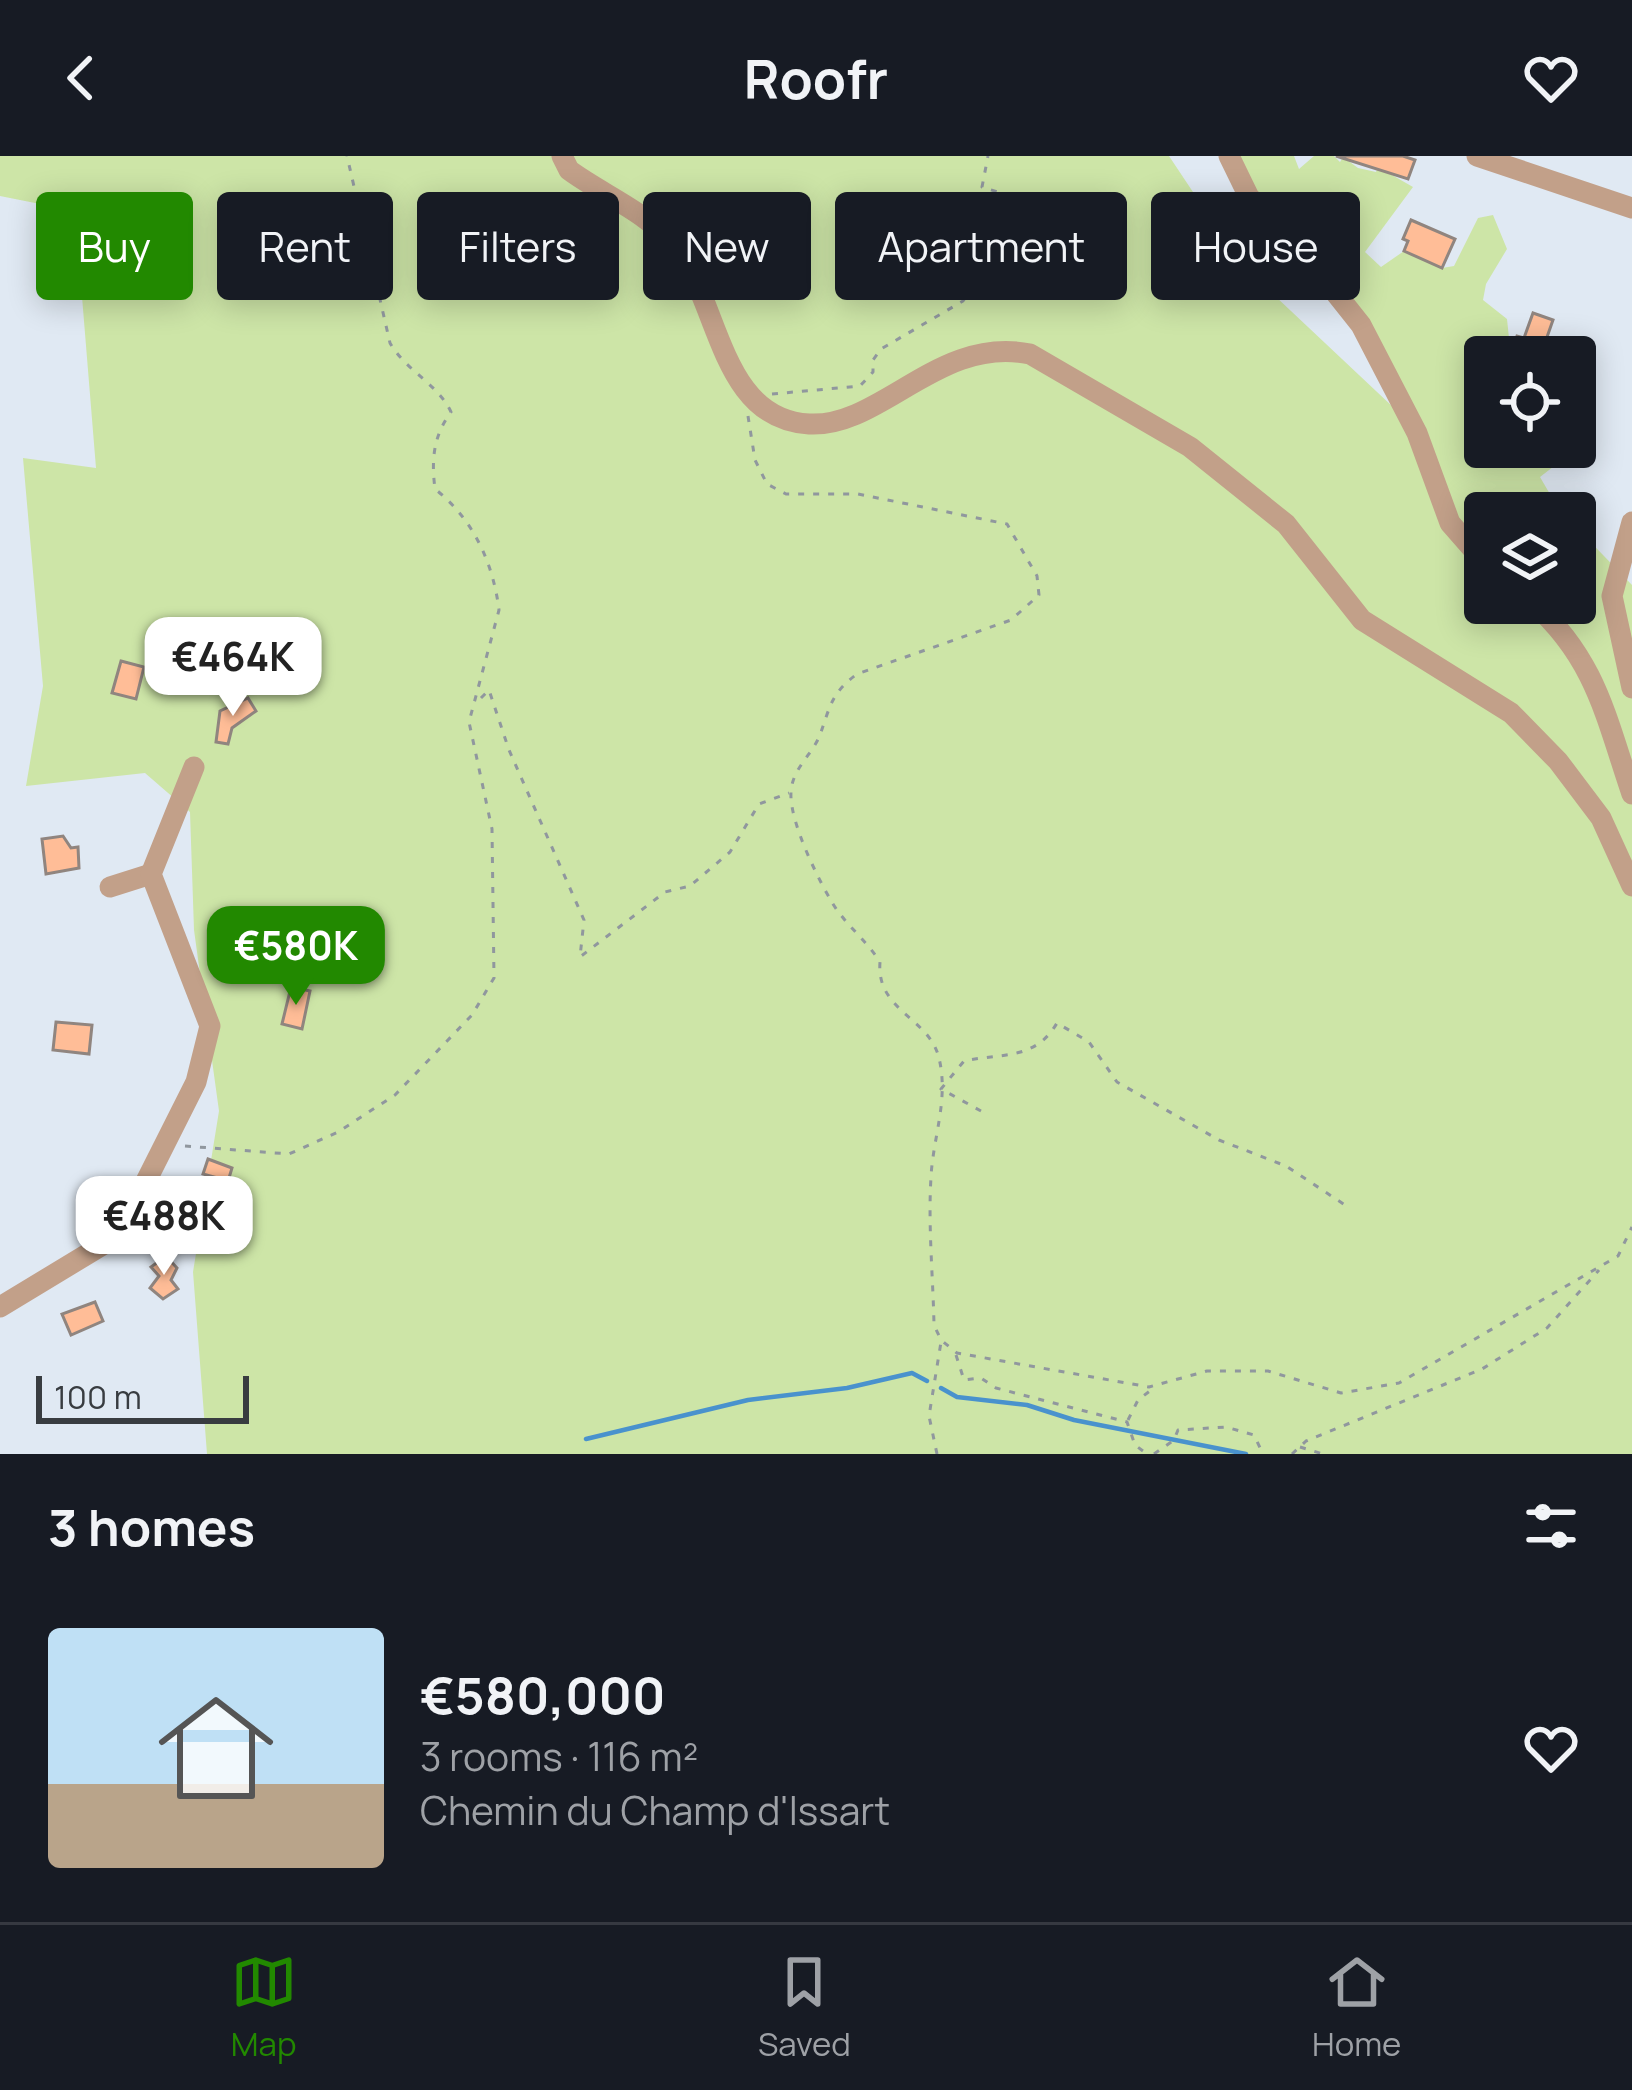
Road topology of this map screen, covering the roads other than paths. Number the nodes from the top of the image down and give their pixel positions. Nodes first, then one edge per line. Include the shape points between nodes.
1 (562, 156) edge
2 (1229, 156) edge
3 (1477, 156) edge
4 (1507, 162) edge
5 (1632, 208) edge
6 (1632, 522) edge
7 (1464, 539) edge
8 (1556, 624) edge
9 (1632, 688) edge
10 (194, 767) dead end
11 (1632, 794) edge
12 (151, 874) junction
13 (1632, 886) edge
14 (110, 887) dead end
15 (0, 1307) edge

1 - 13 street via 569,170 669,238 692,266 731,369 758,404 793,423 827,425 988,349 1030,354 1190,447 1286,524 1362,620 1510,713 1601,818
2 - 7 street via 1249,197 1361,325
3 - 4 street
4 - 5 street
6 - 9 street via 1612,596
8 - 11 street via 1588,664
10 - 12 street
12 - 14 street
12 - 15 street via 210,1025 196,1082 119,1235

